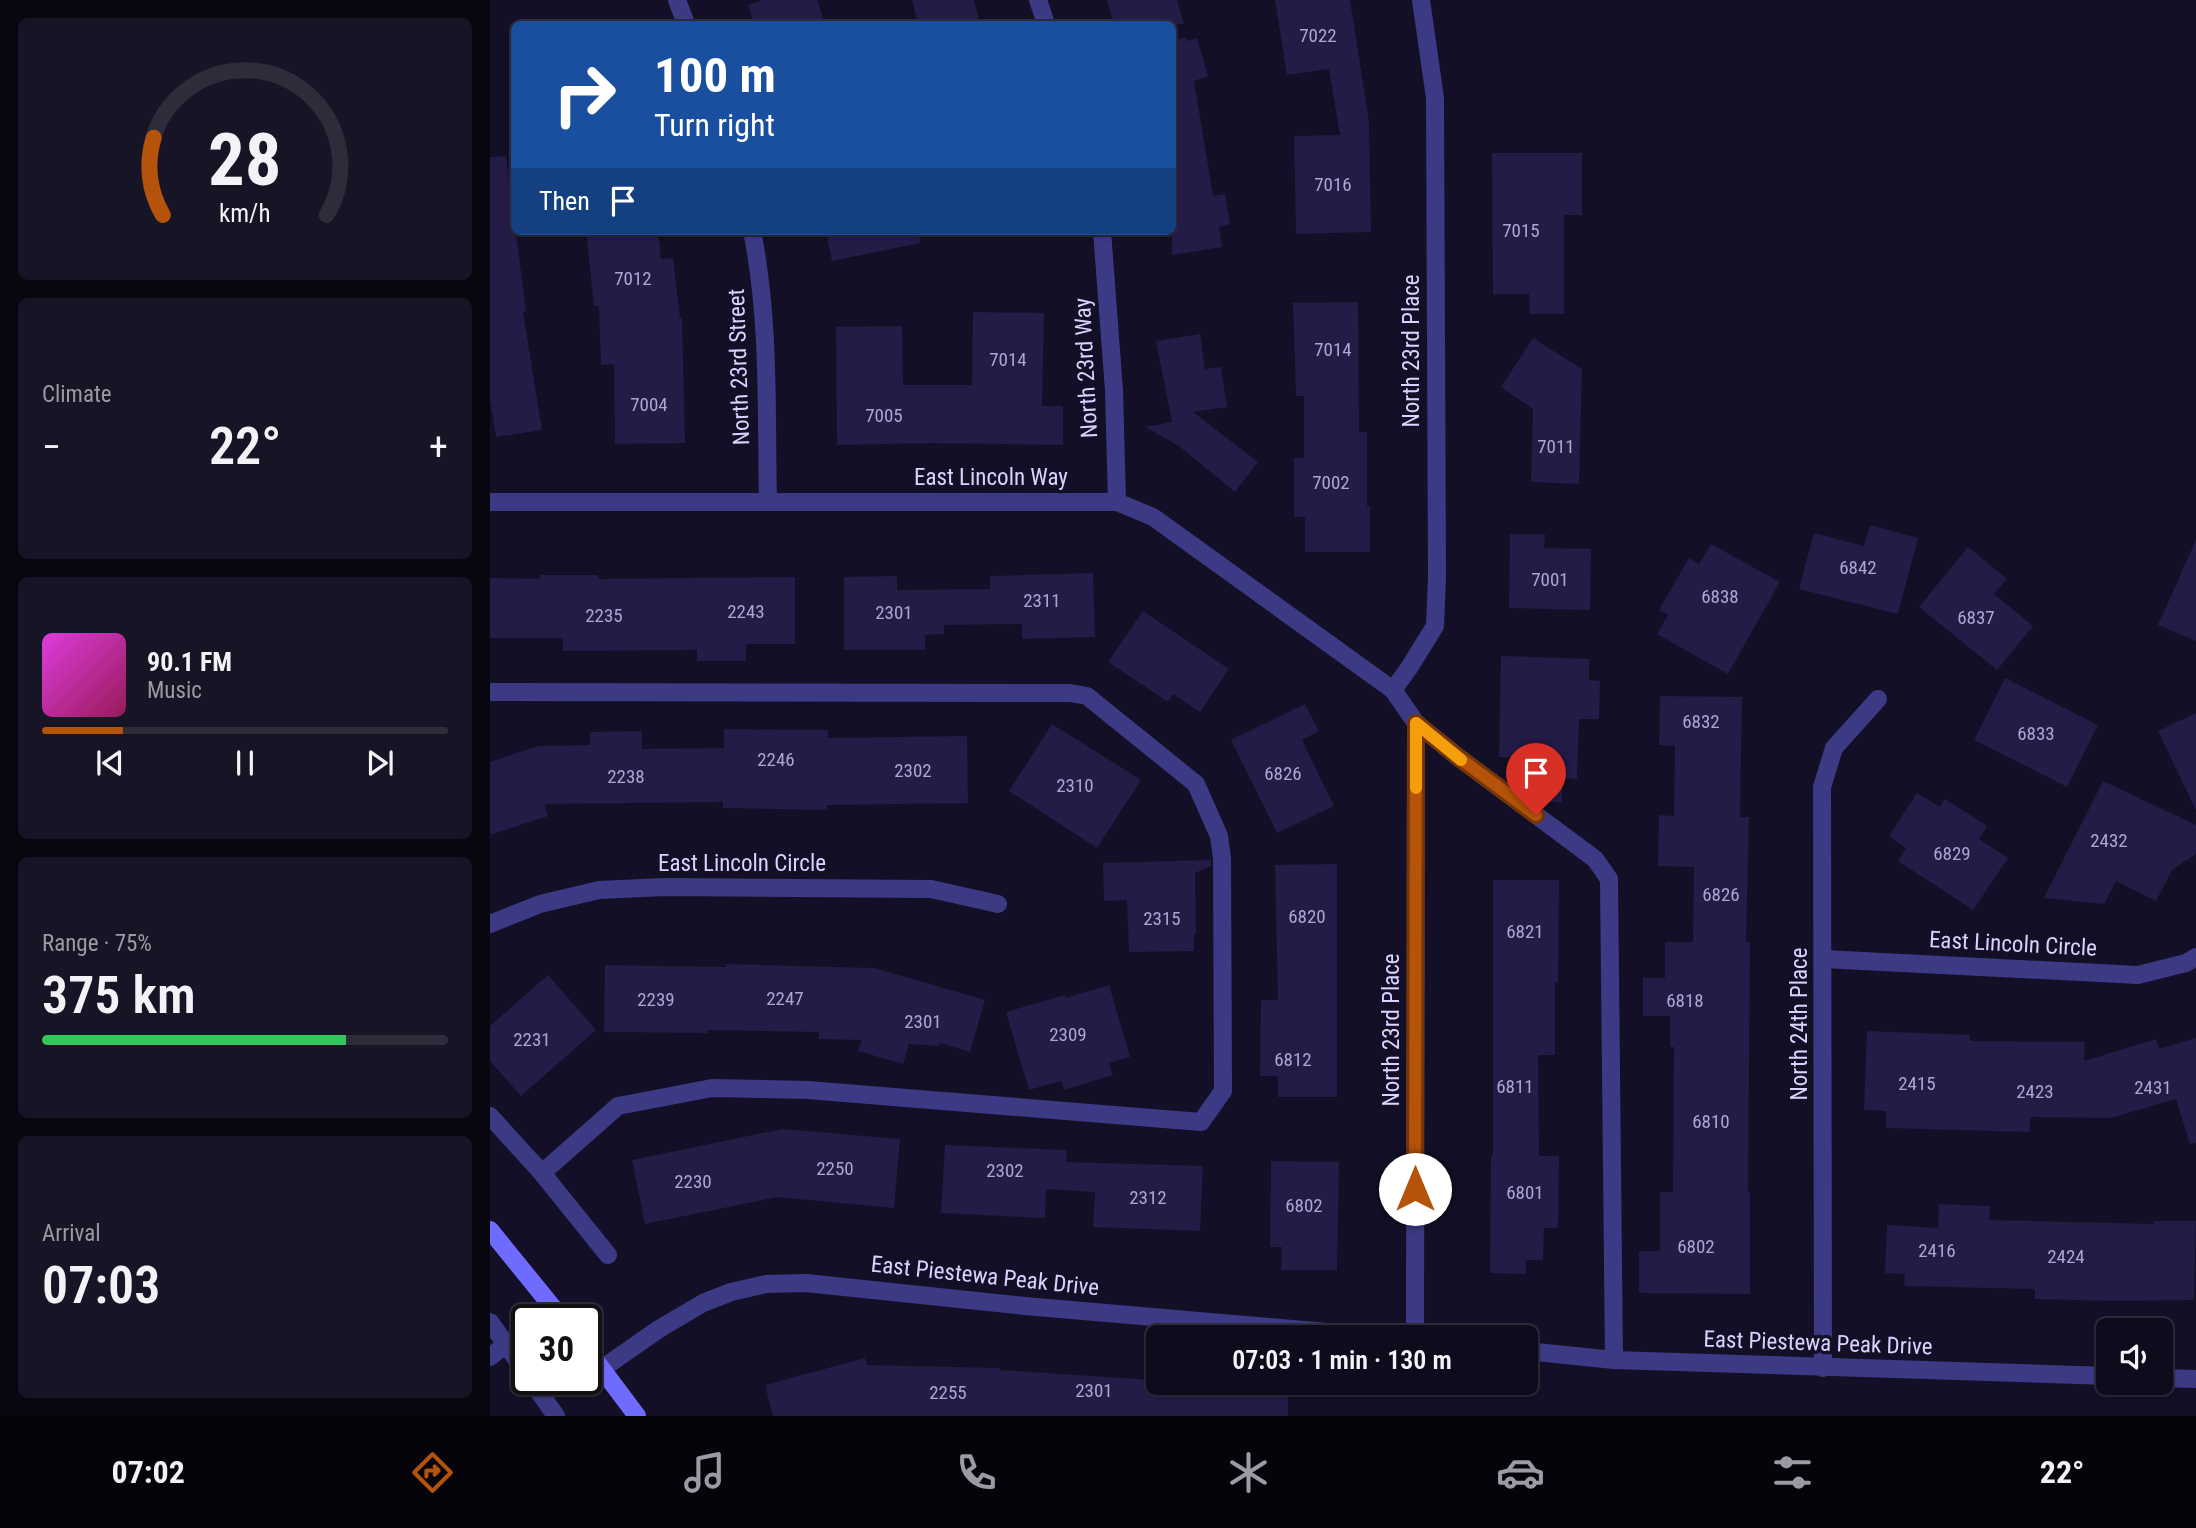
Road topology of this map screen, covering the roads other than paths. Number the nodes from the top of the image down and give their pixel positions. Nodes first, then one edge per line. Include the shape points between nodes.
1 (677, 0) edge
2 (1038, 0) edge
3 (1421, 0) edge
4 (684, 21) edge
5 (1045, 21) edge
6 (753, 235) edge
7 (1102, 235) edge
8 (490, 502) edge
9 (768, 502) junction
10 (1117, 502) junction
11 (1392, 690) junction
12 (490, 692) edge
13 (1878, 699) dead end
14 (1416, 723) junction
15 (998, 904) dead end
16 (490, 924) edge
17 (2196, 957) edge
18 (1824, 959) junction
19 (490, 1116) edge
20 (542, 1173) junction
21 (490, 1230) edge
22 (608, 1255) dead end
23 (550, 1304) edge
24 (490, 1322) edge
25 (1245, 1325) edge
26 (1415, 1325) edge
27 (506, 1344) junction
28 (511, 1351) edge
29 (1538, 1352) edge
30 (490, 1357) edge
31 (1614, 1360) junction
32 (603, 1368) joint
33 (1823, 1368) junction
34 (2096, 1376) edge
35 (2173, 1378) edge
36 (2196, 1379) edge
37 (541, 1395) edge
38 (556, 1416) edge
39 (637, 1416) edge

1 - 4 street
2 - 5 street
3 - 11 street, North 23rd Place via 1434,98 1437,578 1434,626
6 - 9 street, North 23rd Street via 764,316
7 - 10 street, North 23rd Way
8 - 9 street, East Lincoln Way
9 - 10 street, East Lincoln Way
10 - 11 street, East Lincoln Way via 1153,517
11 - 14 street, East Lincoln Way
12 - 20 street via 1087,696 1196,784 1219,836 1222,858 1223,1091 1201,1122 808,1090 712,1087 618,1106
13 - 18 street, North 24th Place via 1834,748 1822,787
14 - 26 street, North 23rd Place
14 - 31 street, East Lincoln Way via 1595,859 1609,879
15 - 16 street, East Lincoln Circle via 931,889 665,887 599,890 541,904
17 - 18 street, East Lincoln Circle via 2138,975
18 - 33 street, North 24th Place
19 - 20 street
20 - 22 street
21 - 23 main road
24 - 27 street
25 - 32 street, East Piestewa Peak Drive via 807,1283 766,1284 731,1292 692,1309
27 - 28 street
27 - 30 street
29 - 31 street, East Piestewa Peak Drive
31 - 33 street, East Piestewa Peak Drive
32 - 39 main road
33 - 34 street, East Piestewa Peak Drive
35 - 36 street
37 - 38 street

